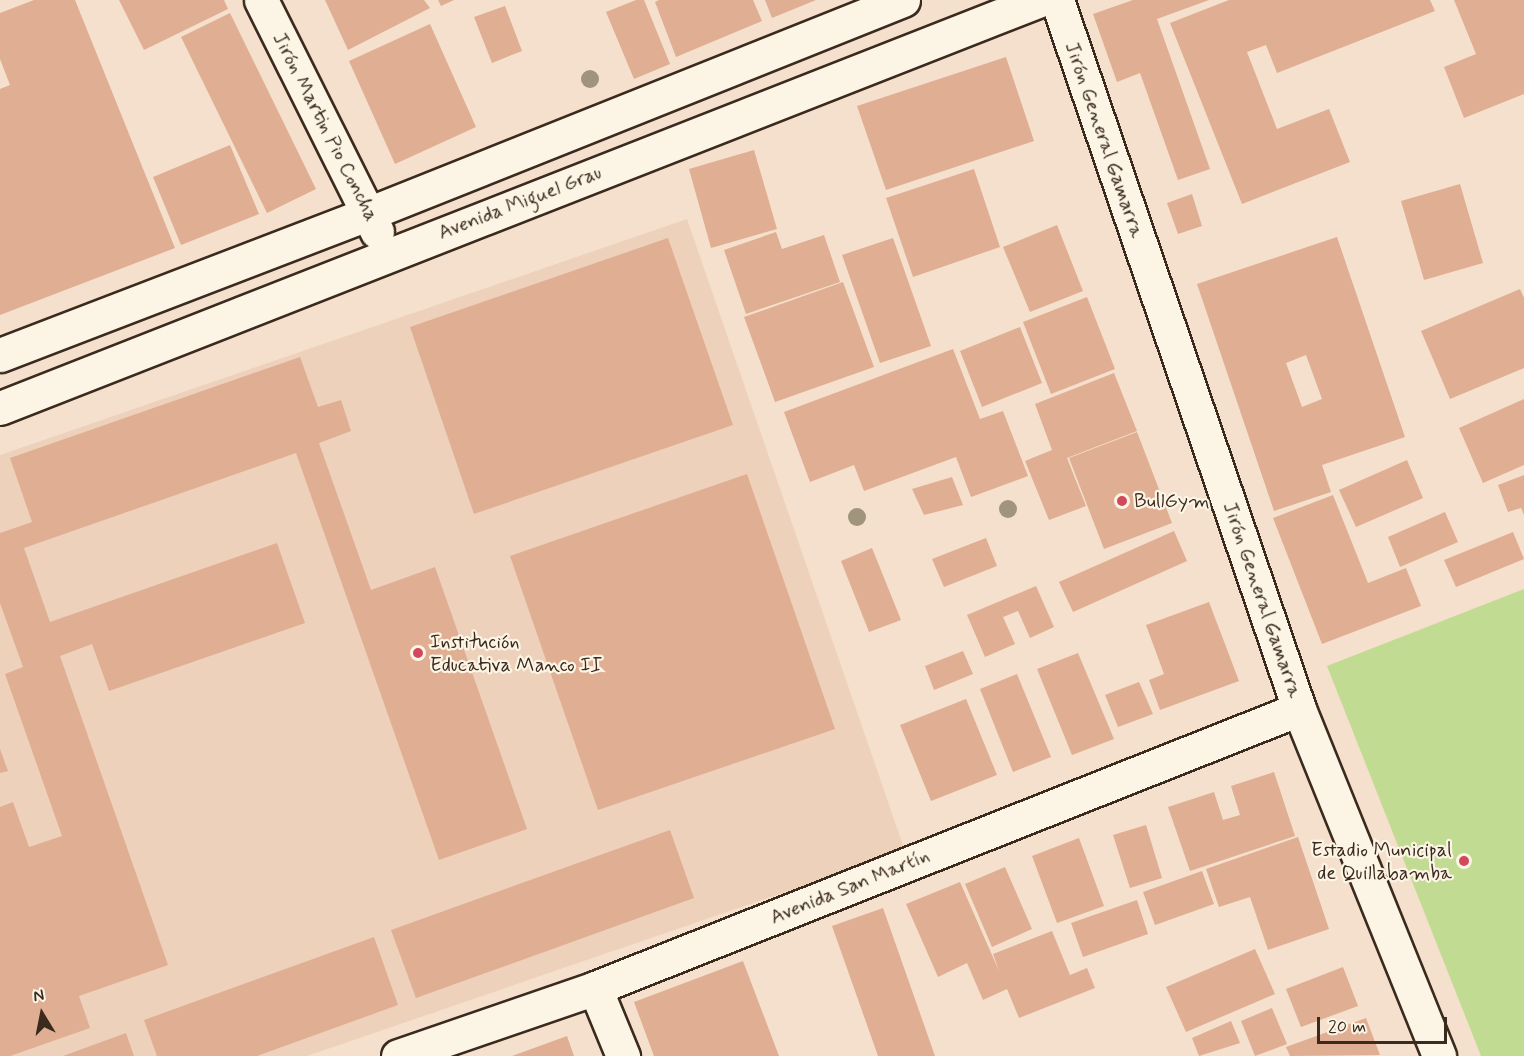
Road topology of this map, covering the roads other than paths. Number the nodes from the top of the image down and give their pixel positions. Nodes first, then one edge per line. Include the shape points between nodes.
1 (261, 0) edge
2 (903, 0) edge
3 (1040, 0) edge
4 (1057, 0) edge
5 (370, 213) junction
6 (385, 256) junction
7 (0, 355) edge
8 (0, 408) edge
9 (1299, 709) junction
10 (595, 988) junction
11 (398, 1056) edge
12 (623, 1056) edge
13 (1439, 1056) edge

1 - 5 street, Jirón Martin Pio Concha
2 - 5 street
3 - 6 street, Avenida Miguel Grau
4 - 9 street, Jirón General Gamarra
5 - 6 street, Jirón Martin Pio Concha
5 - 7 street
6 - 8 street, Avenida Miguel Grau
9 - 10 street, Avenida San Martín
9 - 13 street, Jirón General Gamarra
10 - 11 street, Avenida San Martín
10 - 12 street

